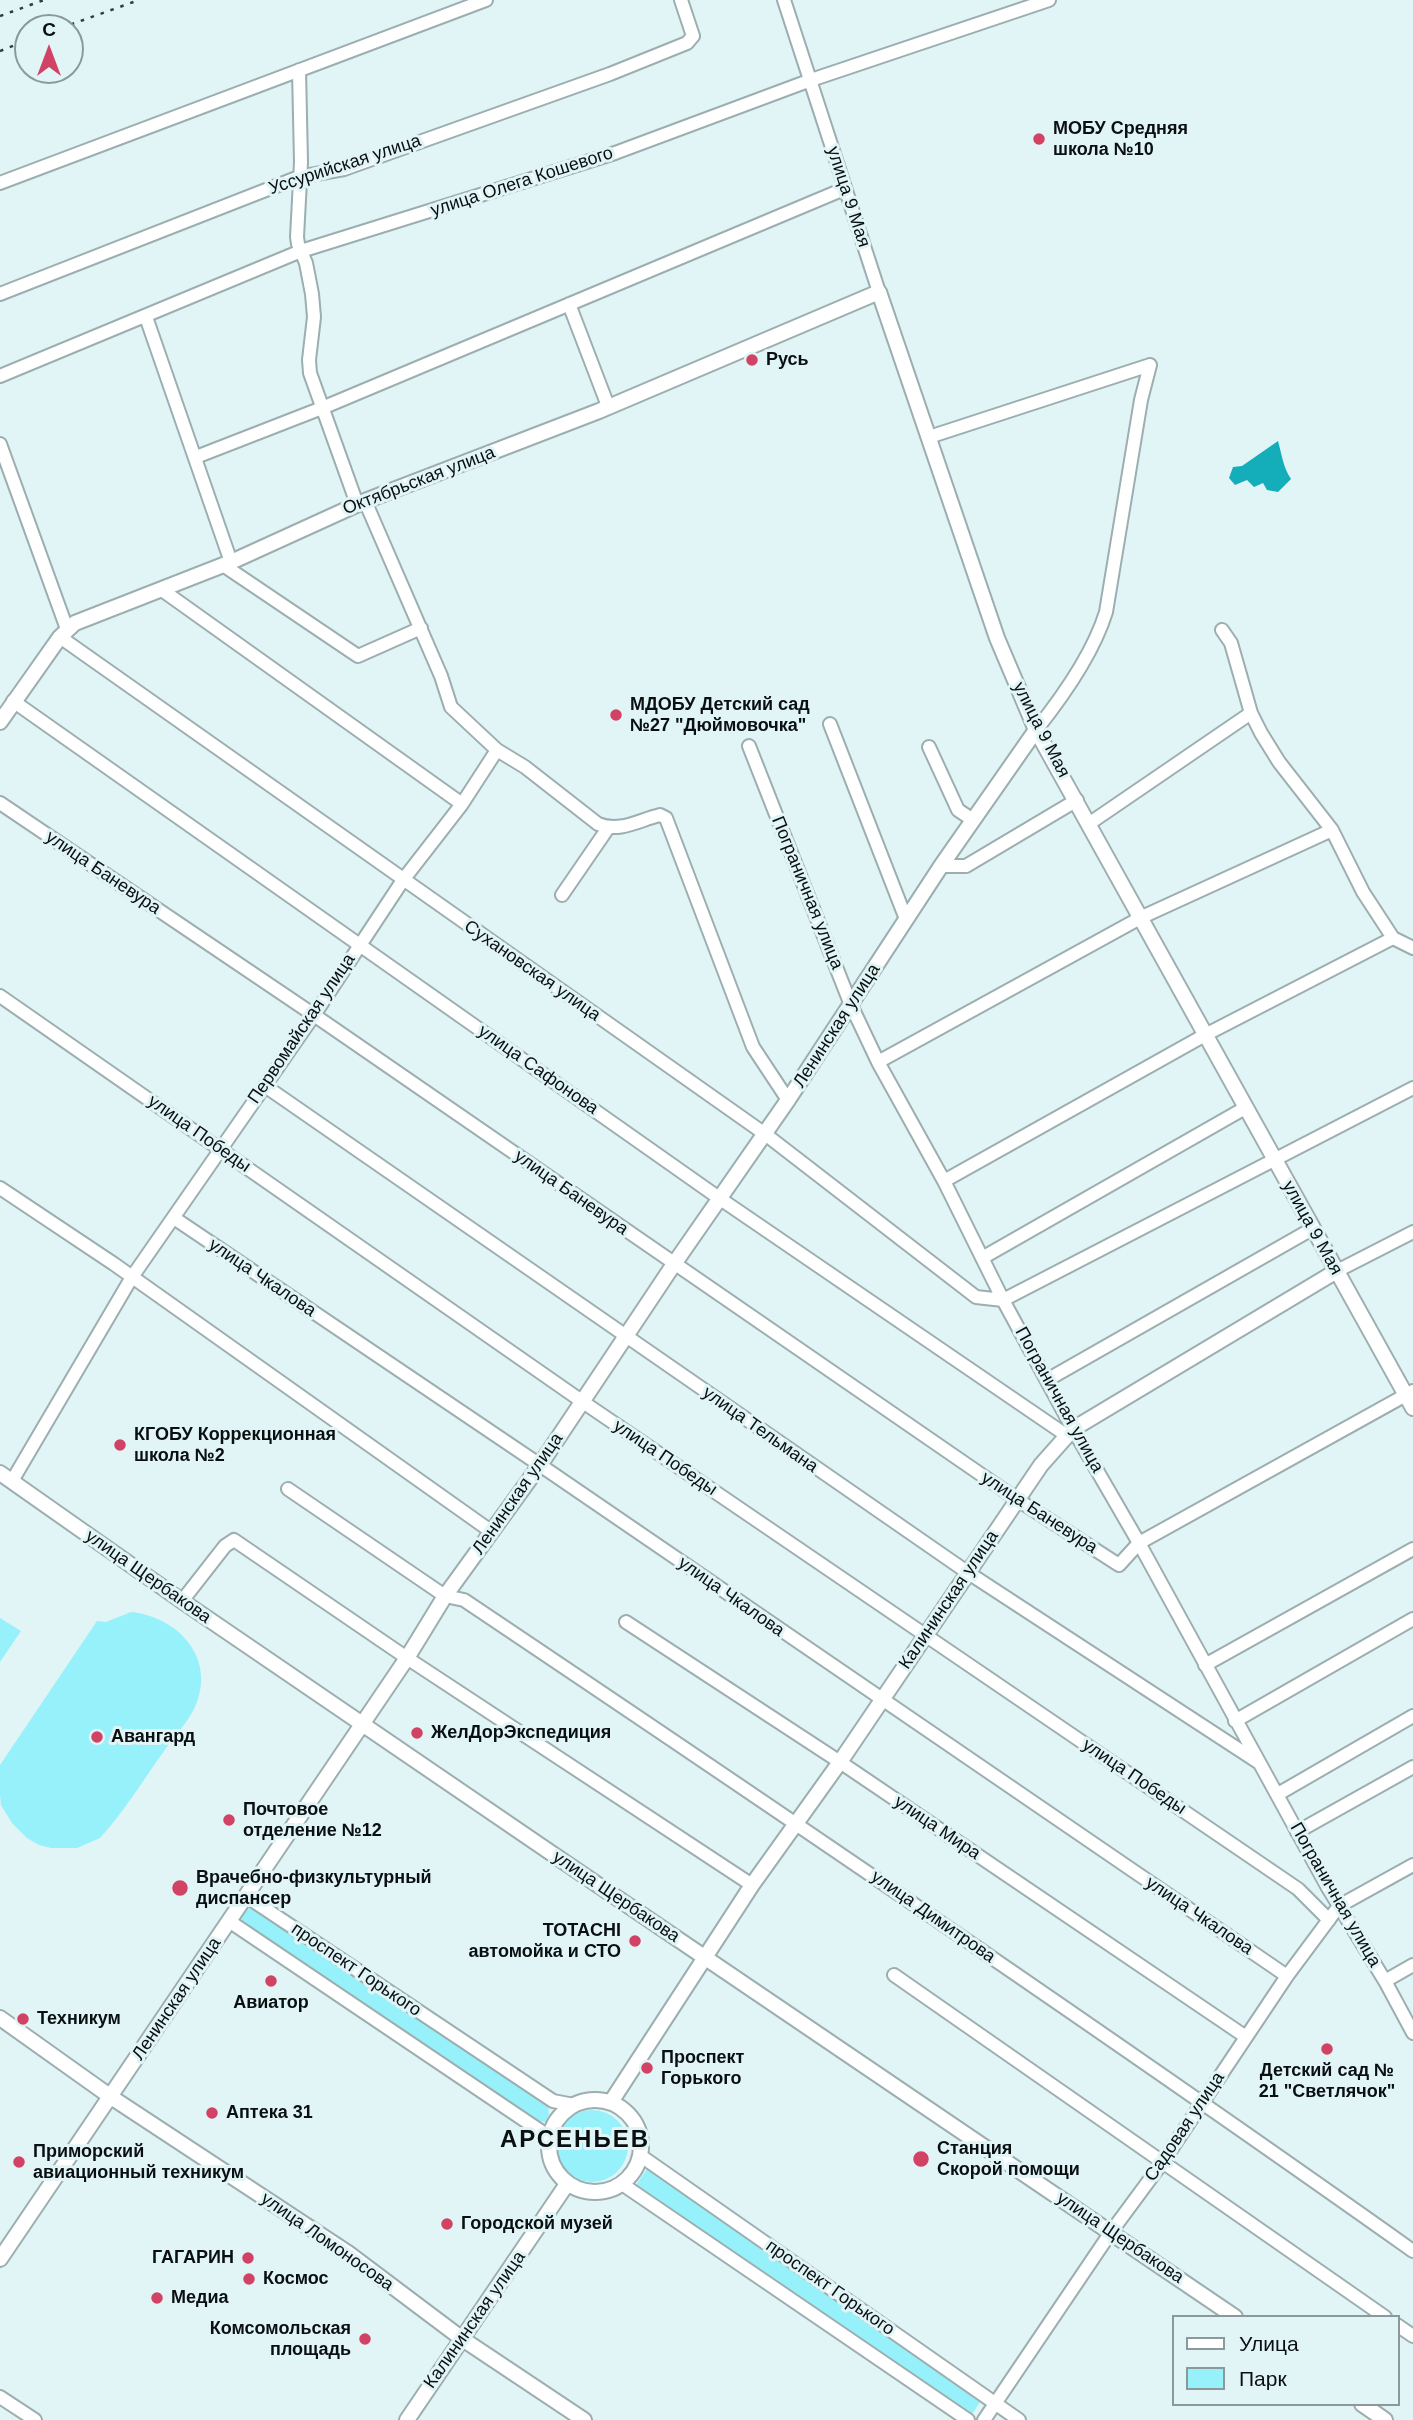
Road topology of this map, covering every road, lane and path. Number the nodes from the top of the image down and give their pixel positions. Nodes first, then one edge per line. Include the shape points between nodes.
1 (486, 0) edge
2 (681, 0) edge
3 (784, 0) edge
4 (1049, 0) edge
5 (299, 70) junction
6 (811, 80) junction
7 (299, 177) junction
8 (0, 183) edge
9 (844, 189) junction
10 (301, 251) junction
11 (879, 292) junction
12 (0, 294) edge
13 (569, 304) junction
14 (146, 317) junction
15 (0, 376) edge
16 (608, 406) junction
17 (322, 408) junction
18 (929, 437) junction
19 (0, 444) edge
20 (196, 457) junction
21 (361, 503) junction
22 (227, 563) junction
23 (162, 590) junction
24 (421, 628) junction
25 (1222, 629) dead end
26 (63, 633) junction
27 (13, 701) junction
28 (1251, 713) junction
29 (0, 722) edge
30 (830, 724) dead end
31 (1037, 730) junction
32 (749, 746) dead end
33 (929, 747) dead end
34 (497, 750) junction
35 (1077, 800) junction
36 (0, 803) edge
37 (462, 804) junction
38 (973, 820) junction
39 (1090, 823) junction
40 (608, 828) junction
41 (1332, 830) junction
42 (941, 866) junction
43 (403, 880) junction
44 (562, 895) dead end
45 (1142, 917) junction
46 (906, 919) junction
47 (1393, 937) junction
48 (359, 943) junction
49 (1413, 948) edge
50 (0, 996) edge
51 (851, 1005) junction
52 (314, 1015) junction
53 (1205, 1035) junction
54 (878, 1062) junction
55 (265, 1086) junction
56 (1413, 1088) edge
57 (788, 1100) junction
58 (1245, 1108) junction
59 (765, 1134) junction
60 (220, 1150) junction
61 (1274, 1158) junction
62 (944, 1181) junction
63 (0, 1188) edge
64 (719, 1198) junction
65 (174, 1219) junction
66 (1312, 1229) junction
67 (1413, 1232) edge
68 (982, 1258) junction
69 (674, 1264) junction
70 (1335, 1272) junction
71 (132, 1277) junction
72 (1003, 1300) junction
73 (626, 1337) junction
74 (1047, 1380) junction
75 (1409, 1393) edge
76 (583, 1402) junction
77 (1413, 1408) edge
78 (1069, 1432) junction
79 (540, 1465) junction
80 (6, 1477) edge
81 (288, 1489) dead end
82 (1018, 1500) junction
83 (492, 1532) junction
84 (1139, 1543) junction
85 (1413, 1549) edge
86 (967, 1572) junction
87 (445, 1596) junction
88 (183, 1601) junction
89 (1413, 1619) edge
90 (626, 1622) dead end
91 (926, 1635) junction
92 (407, 1658) junction
93 (1205, 1665) junction
94 (880, 1700) junction
95 (1413, 1716) edge
96 (1235, 1721) junction
97 (363, 1723) junction
98 (840, 1762) junction
99 (1261, 1764) junction
100 (1413, 1767) edge
101 (1278, 1794) junction
102 (797, 1823) junction
103 (1297, 1832) junction
104 (1413, 1865) edge
105 (752, 1885) junction
106 (246, 1896) junction
107 (1339, 1906) junction
108 (1329, 1920) junction
109 (229, 1921) junction
110 (706, 1959) junction
111 (1413, 1965) edge
112 (894, 1975) dead end
113 (1287, 1976) junction
114 (1385, 1981) junction
115 (0, 2018) edge
116 (1412, 2028) edge
117 (1246, 2037) junction
118 (111, 2097) junction
119 (611, 2102) junction
120 (1202, 2102) junction
121 (574, 2105) junction
122 (550, 2140) junction
123 (641, 2155) junction
124 (1162, 2163) junction
125 (622, 2184) junction
126 (567, 2185) junction
127 (1111, 2232) junction
128 (1413, 2251) edge
129 (0, 2259) edge
130 (1232, 2315) edge
131 (1382, 2315) edge
132 (461, 2338) junction
133 (0, 2397) edge
134 (996, 2404) junction
135 (1365, 2406) edge
136 (35, 2420) edge
137 (407, 2420) edge
138 (584, 2420) edge
139 (968, 2420) edge
140 (984, 2420) edge
141 (1019, 2420) edge
142 (1385, 2420) edge

1 - 5 street
2 - 7 street, Уссурийская улица via 693,36 687,43 344,169
3 - 6 street, улица 9 Мая
4 - 6 street, улица Олега Кошевого
5 - 7 street
5 - 8 street
6 - 9 street, улица 9 Мая
6 - 10 street, улица Олега Кошевого via 615,153
7 - 10 street via 297,237
7 - 12 street, Уссурийская улица
9 - 11 street, улица 9 Мая
9 - 13 street
10 - 14 street, улица Олега Кошевого
10 - 17 street via 314,317 309,367
11 - 16 main road, Октябрьская улица
11 - 18 main road, улица 9 Мая
13 - 16 street
13 - 17 street
14 - 15 street, улица Олега Кошевого
14 - 20 street
16 - 21 main road, Октябрьская улица
17 - 20 street
17 - 21 street
18 - 31 main road, улица 9 Мая via 997,638
18 - 31 street via 1150,365 1101,629
19 - 26 street
20 - 22 street
21 - 22 main road, Октябрьская улица
21 - 24 street
22 - 23 main road, Октябрьская улица
22 - 24 street via 358,656
23 - 26 main road, Октябрьская улица
23 - 37 street
24 - 34 street via 451,707
25 - 28 street via 1231,643
26 - 27 main road, Октябрьская улица
26 - 43 street, Сухановская улица
27 - 29 main road, Октябрьская улица
27 - 48 street, улица Сафонова
28 - 39 street
28 - 41 street via 1279,762
30 - 46 street
31 - 35 main road, улица 9 Мая
31 - 38 main road, Ленинская улица
32 - 51 street, Пограничная улица
33 - 38 street via 958,810
34 - 37 street, Первомайская улица
34 - 40 street
35 - 39 main road, улица 9 Мая
35 - 42 street via 967,866
36 - 52 street, улица Баневура
37 - 43 street, Первомайская улица
38 - 42 main road, Ленинская улица
39 - 45 main road, улица 9 Мая
40 - 44 street
40 - 57 street via 660,814 666,818 753,1047
41 - 45 street
41 - 47 street via 1363,892
42 - 46 main road, Ленинская улица
43 - 48 street, Первомайская улица
43 - 59 street, Сухановская улица
45 - 53 main road, улица 9 Мая
45 - 54 street
46 - 51 main road, Ленинская улица
47 - 49 street
47 - 53 street
48 - 52 street, Первомайская улица
48 - 64 street, улица Сафонова
50 - 60 street, улица Победы
51 - 54 street, Пограничная улица
51 - 57 main road, Ленинская улица
52 - 55 street, Первомайская улица
52 - 69 street, улица Баневура
53 - 58 main road, улица 9 Мая
53 - 62 street
54 - 62 street, Пограничная улица
55 - 60 street, Первомайская улица
55 - 73 street, улица Тельмана
56 - 61 street
57 - 59 main road, Ленинская улица
58 - 61 main road, улица 9 Мая
58 - 68 street
59 - 64 main road, Ленинская улица
59 - 72 street, Сухановская улица via 976,1297
60 - 65 street, Первомайская улица
60 - 76 street, улица Победы
61 - 66 main road, улица 9 Мая
61 - 72 street
62 - 68 street, Пограничная улица
63 - 71 street
64 - 69 main road, Ленинская улица
64 - 78 street, улица Сафонова
65 - 71 street, Первомайская улица
65 - 79 street, улица Чкалова
66 - 70 main road, улица 9 Мая
66 - 74 street
67 - 70 street, Калининская улица
68 - 72 street, Пограничная улица
69 - 73 main road, Ленинская улица
69 - 82 street, улица Баневура
70 - 75 main road, улица 9 Мая
70 - 78 main road, Калининская улица
71 - 80 street, Первомайская улица
71 - 83 street
72 - 74 street, Пограничная улица
73 - 76 main road, Ленинская улица
73 - 86 street, улица Тельмана
74 - 78 street, Пограничная улица
75 - 77 main road, улица 9 Мая
75 - 84 street
76 - 79 main road, Ленинская улица
76 - 91 street, улица Победы
78 - 82 main road, Калининская улица
78 - 84 street, Пограничная улица
79 - 83 main road, Ленинская улица
79 - 94 street, улица Чкалова
80 - 88 main road, улица Щербакова
81 - 87 street, улица Димитрова
82 - 84 street, улица Баневура via 1119,1565
82 - 86 main road, Калининская улица
83 - 87 main road, Ленинская улица
84 - 93 street, Пограничная улица
85 - 93 street
86 - 91 main road, Калининская улица
86 - 99 street, улица Тельмана
87 - 92 main road, Ленинская улица
87 - 102 street, улица Димитрова via 464,1600
88 - 92 street via 234,1540
88 - 97 main road, улица Щербакова
89 - 96 street
90 - 98 street, улица Мира
91 - 94 main road, Калининская улица
91 - 108 street, улица Победы via 1298,1889
92 - 97 main road, Ленинская улица
92 - 105 street
93 - 96 street, Пограничная улица
94 - 98 main road, Калининская улица
94 - 113 street, улица Чкалова
95 - 101 street
96 - 99 street, Пограничная улица
97 - 106 main road, Ленинская улица
97 - 110 main road, улица Щербакова
98 - 102 main road, Калининская улица
98 - 117 street, улица Мира
99 - 101 street, Пограничная улица
100 - 103 street
101 - 103 street, Пограничная улица
102 - 105 main road, Калининская улица
102 - 120 street, улица Димитрова
103 - 107 street, Пограничная улица
104 - 107 street, Садовая улица
105 - 110 main road, Калининская улица
106 - 109 main road, Ленинская улица
106 - 121 street, проспект Горького via 553,2101
107 - 108 street, Садовая улица
107 - 114 street, Пограничная улица
108 - 113 street, Садовая улица
109 - 118 main road, Ленинская улица
109 - 122 street, проспект Горького
110 - 119 main road, Калининская улица
110 - 127 main road, улица Щербакова
111 - 114 street
112 - 124 street
113 - 117 street, Садовая улица
114 - 116 street, Пограничная улица
115 - 118 main road, улица Ломоносова
117 - 120 street, Садовая улица
118 - 129 main road, Ленинская улица
118 - 132 main road, улица Ломоносова via 348,2253
119 - 121 main road, проспект Горького
119 - 123 main road via 635,2123
120 - 124 street, Садовая улица
120 - 128 street, улица Димитрова
121 - 122 main road via 552,2128
122 - 126 main road via 548,2154
123 - 125 main road
123 - 134 street, проспект Горького
124 - 127 street, Садовая улица
124 - 131 street
125 - 126 main road via 595,2192
125 - 139 street, проспект Горького
126 - 132 main road, Калининская улица
127 - 130 main road, улица Щербакова
127 - 134 street, Садовая улица
132 - 137 main road, Калининская улица
132 - 138 main road, улица Ломоносова
133 - 136 street
134 - 140 street, Садовая улица
134 - 141 street, проспект Горького
135 - 142 main road

